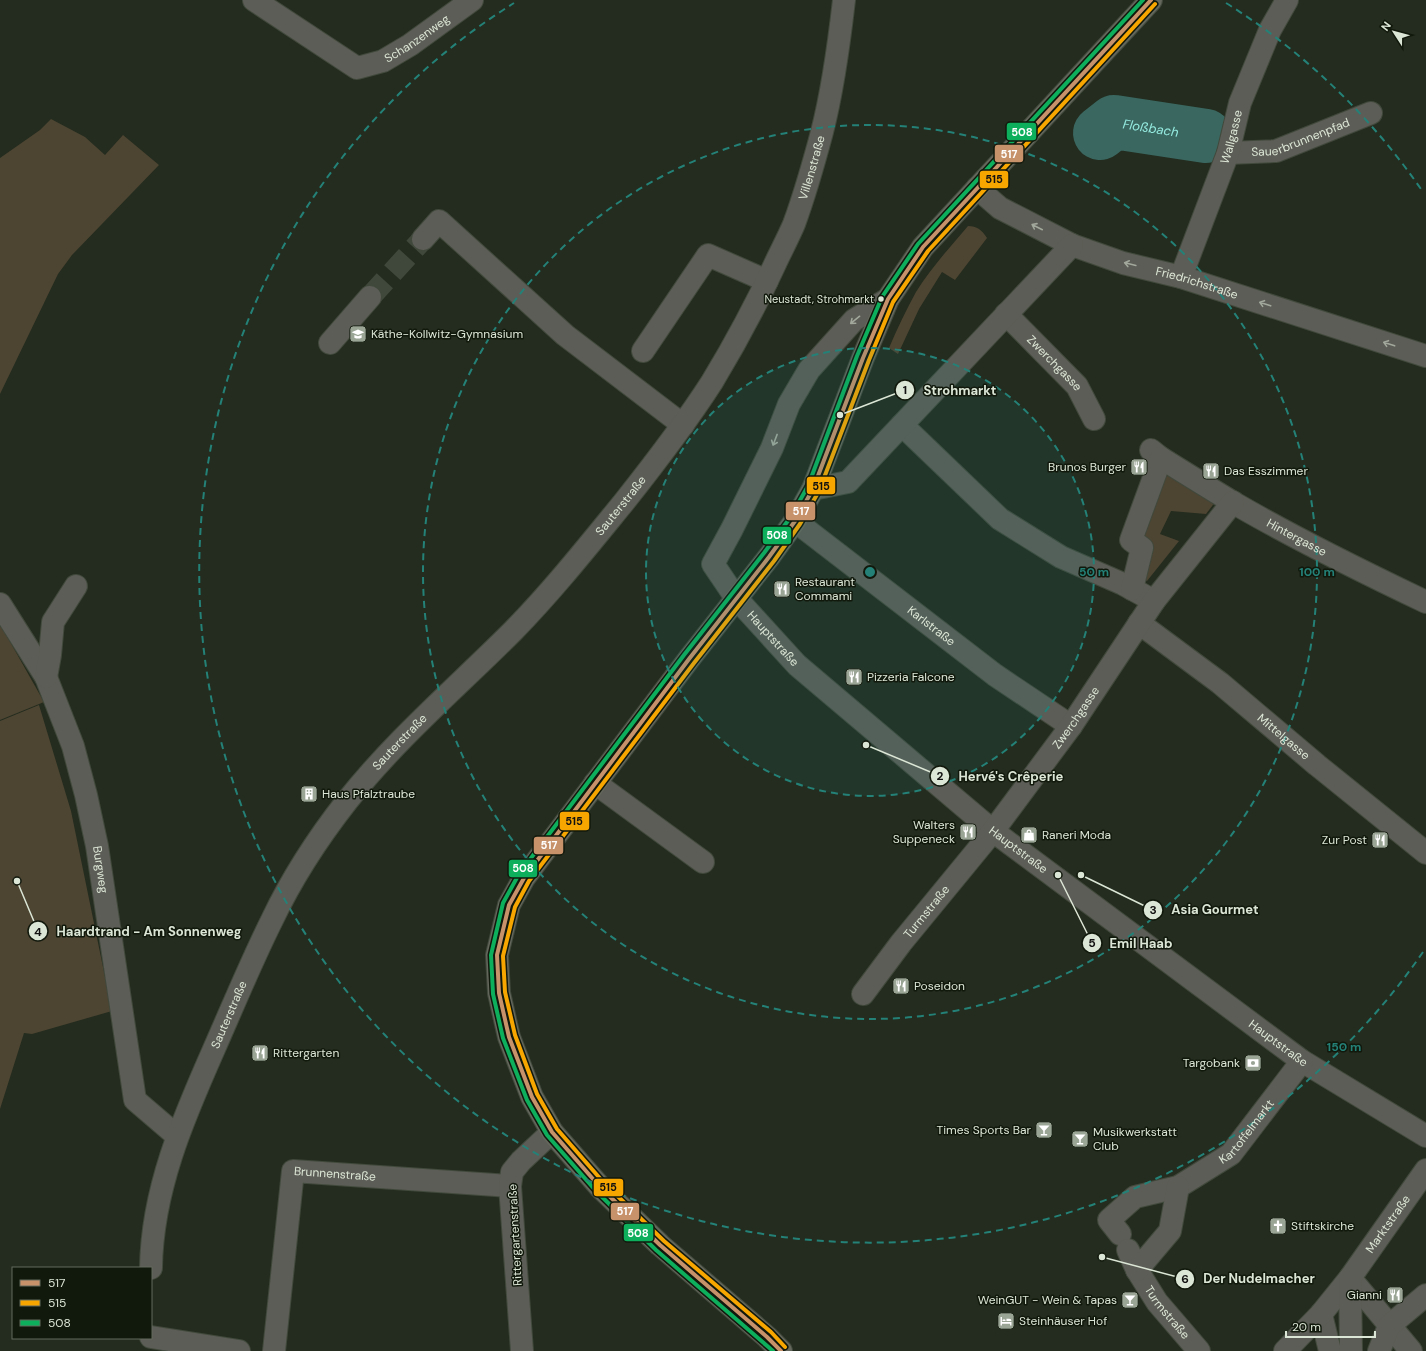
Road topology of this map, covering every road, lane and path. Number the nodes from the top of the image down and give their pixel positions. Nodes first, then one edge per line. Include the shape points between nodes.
1 (254, 0) edge
2 (472, 0) edge
3 (844, 0) edge
4 (1150, 0) edge
5 (1287, 0) edge
6 (1371, 113) dead end
7 (1228, 153) junction
8 (977, 188) junction
9 (423, 238) tunnel mouth
10 (1072, 245) junction
11 (1181, 277) junction
12 (767, 281) junction
13 (370, 297) tunnel mouth
14 (888, 299) junction
15 (1006, 314) junction
16 (745, 326) joint
17 (330, 343) dead end
18 (642, 351) dead end
19 (1426, 356) edge
20 (1094, 419) dead end
21 (683, 425) junction
22 (902, 425) junction
23 (813, 489) junction
24 (1233, 502) junction
25 (795, 520) junction
26 (76, 586) dead end
27 (1132, 589) junction
28 (736, 598) junction
29 (1154, 601) junction
30 (1426, 602) edge
31 (0, 604) edge
32 (1139, 623) junction
33 (46, 677) junction
34 (1070, 726) junction
35 (595, 783) junction
36 (993, 831) junction
37 (1426, 853) edge
38 (703, 862) dead end
39 (863, 994) dead end
40 (1302, 1061) junction
41 (552, 1132) junction
42 (177, 1136) junction
43 (1426, 1136) edge
44 (1426, 1170) edge
45 (510, 1186) junction
46 (1178, 1188) junction
47 (1119, 1235) joint
48 (151, 1267) edge
49 (1137, 1270) junction
50 (1350, 1278) junction
51 (1426, 1295) edge
52 (1320, 1314) junction
53 (1389, 1326) junction
54 (152, 1337) edge
55 (151, 1339) edge
56 (1288, 1350) edge
57 (151, 1351) edge
58 (239, 1351) edge
59 (274, 1351) edge
60 (522, 1351) edge
61 (781, 1351) edge
62 (1199, 1351) edge
63 (1330, 1351) edge
64 (1351, 1351) edge
65 (1379, 1351) edge
66 (1411, 1351) edge

1 - 2 street, Schanzenweg via 357,68 383,61 397,53
3 - 12 street, Villenstraße via 823,130 793,225
4 - 8 main road
5 - 7 street, Wallgasse via 1270,30 1240,103
6 - 7 street, Sauerbrunnenpfad via 1276,151
7 - 11 street, Wallgasse
10 -> 8 street, Friedrichstraße via 1000,208
8 - 14 main road via 924,247
9 - 21 street via 439,221 565,335
11 -> 10 street, Friedrichstraße via 1124,263
10 - 15 street
19 -> 11 street, Friedrichstraße
12 - 16 street, Villenstraße
12 - 18 street via 708,255
13 - 17 street
14 - 23 main road
14 -> 28 street, Hauptstraße via 854,320 809,370 789,404 768,455 713,564
15 - 20 street, Zwerchgasse via 1077,386
15 - 22 street
16 - 21 street, Sauterstraße
21 - 42 street, Sauterstraße via 577,561 510,633 382,761 322,835 271,921
22 - 23 street via 848,482
22 - 27 street via 1000,519 1061,557
23 - 25 main road
24 - 27 street via 1156,454 1131,540 1142,548
24 - 29 street, Zwerchgasse
24 - 30 street, Hintergasse
25 - 28 main road
25 - 34 street, Karlstraße via 995,675
26 - 33 street via 53,622
27 - 29 street
28 - 35 main road
28 - 36 street, Hauptstraße via 797,665
29 - 32 street, Zwerchgasse
31 - 33 street, Burgweg
32 - 34 street, Zwerchgasse
32 - 37 street, Mittelgasse via 1220,684
33 - 42 street, Burgweg via 73,746 98,846 135,1100
34 - 36 street, Zwerchgasse
35 - 38 street
35 - 41 main road via 524,878 510,905 498,955 499,992 509,1037 532,1097
36 - 39 street, Turmstraße via 901,943
36 - 40 street, Hauptstraße
40 - 43 street, Hauptstraße
40 - 46 street, Kartoffelmarkt via 1231,1154
41 - 45 street, Rittergartenstraße via 512,1172
41 - 61 main road via 600,1187 660,1245
42 - 48 street, Sauterstraße via 159,1201
44 - 50 street, Marktstraße
45 - 59 street, Brunnenstraße via 293,1171
45 - 60 street, Rittergartenstraße
46 - 47 street, Kartoffelmarkt via 1135,1197
46 - 49 street via 1170,1231
47 - 49 street, Turmstraße
49 - 62 street, Turmstraße via 1157,1302
50 - 52 street, Marktstraße
50 - 53 street
50 - 64 street
51 - 53 street
52 - 56 street, Marktstraße
52 - 63 street
53 - 65 street
53 - 66 street
54 - 58 street
55 - 57 street

